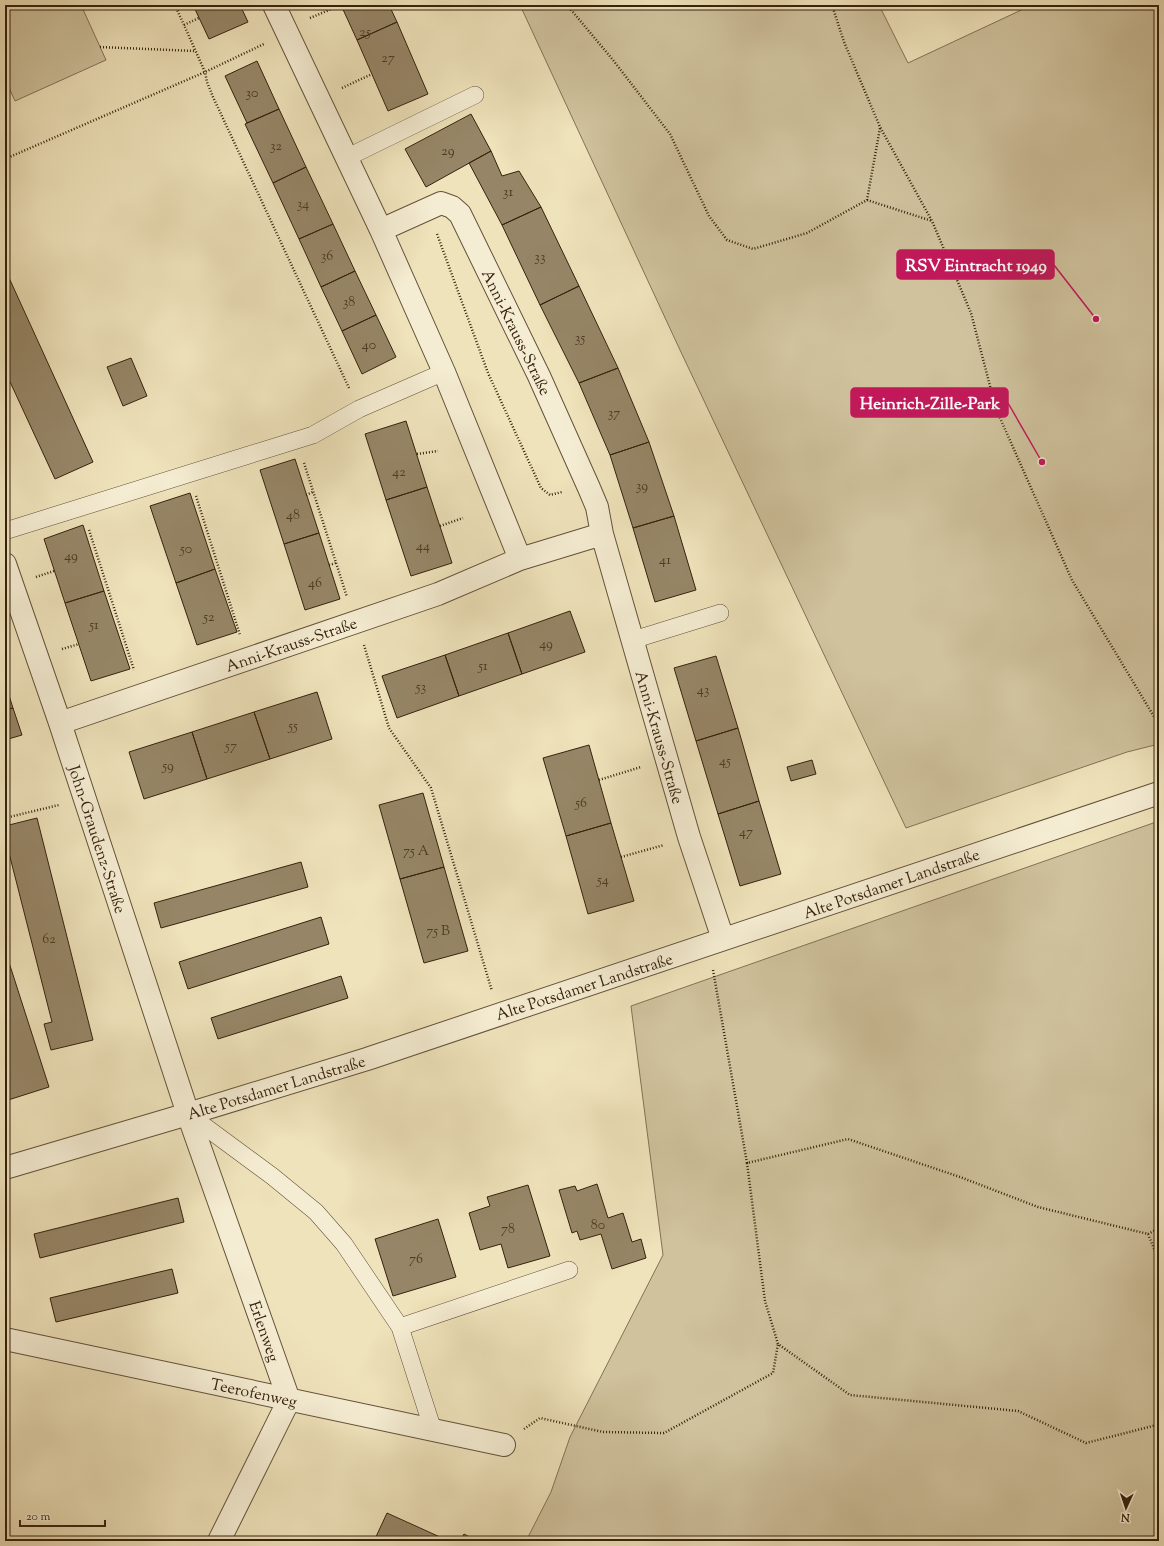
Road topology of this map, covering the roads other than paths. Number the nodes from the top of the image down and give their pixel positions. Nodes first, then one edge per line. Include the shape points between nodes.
1 (274, 5) edge
2 (475, 95) dead end
3 (346, 158) junction
4 (381, 230) junction
5 (444, 372) junction
6 (5, 531) edge
7 (602, 534) junction
8 (520, 559) junction
9 (5, 564) edge
10 (720, 613) dead end
11 (633, 640) junction
12 (60, 723) junction
13 (1159, 793) edge
14 (716, 942) junction
15 (188, 1114) junction
16 (5, 1168) edge
17 (569, 1270) dead end
18 (400, 1327) junction
19 (5, 1339) edge
20 (289, 1400) junction
21 (433, 1430) junction
22 (504, 1445) road end
23 (219, 1541) edge

1 - 3 street
2 - 3 lane
3 - 4 street
4 - 5 street
4 - 7 street, Anni-Krauss-Straße via 441,203 452,207 460,214 539,376 589,488 597,507
5 - 6 lane via 359,410 313,435
5 - 8 street
7 - 8 street, Anni-Krauss-Straße
7 - 11 street, Anni-Krauss-Straße
8 - 12 street, Anni-Krauss-Straße via 438,594
9 - 12 street, John-Graudenz-Straße
10 - 11 lane
11 - 14 street, Anni-Krauss-Straße
12 - 15 street, John-Graudenz-Straße
13 - 14 street, Alte Potsdamer Landstraße
14 - 15 street, Alte Potsdamer Landstraße via 367,1059
15 - 16 street, Alte Potsdamer Landstraße
15 - 18 lane via 316,1212 344,1244
15 - 20 street, Erlenweg
17 - 18 lane
18 - 21 lane
19 - 20 street, Teerofenweg
20 - 21 street, Teerofenweg
20 - 23 street
21 - 22 street, Teerofenweg

